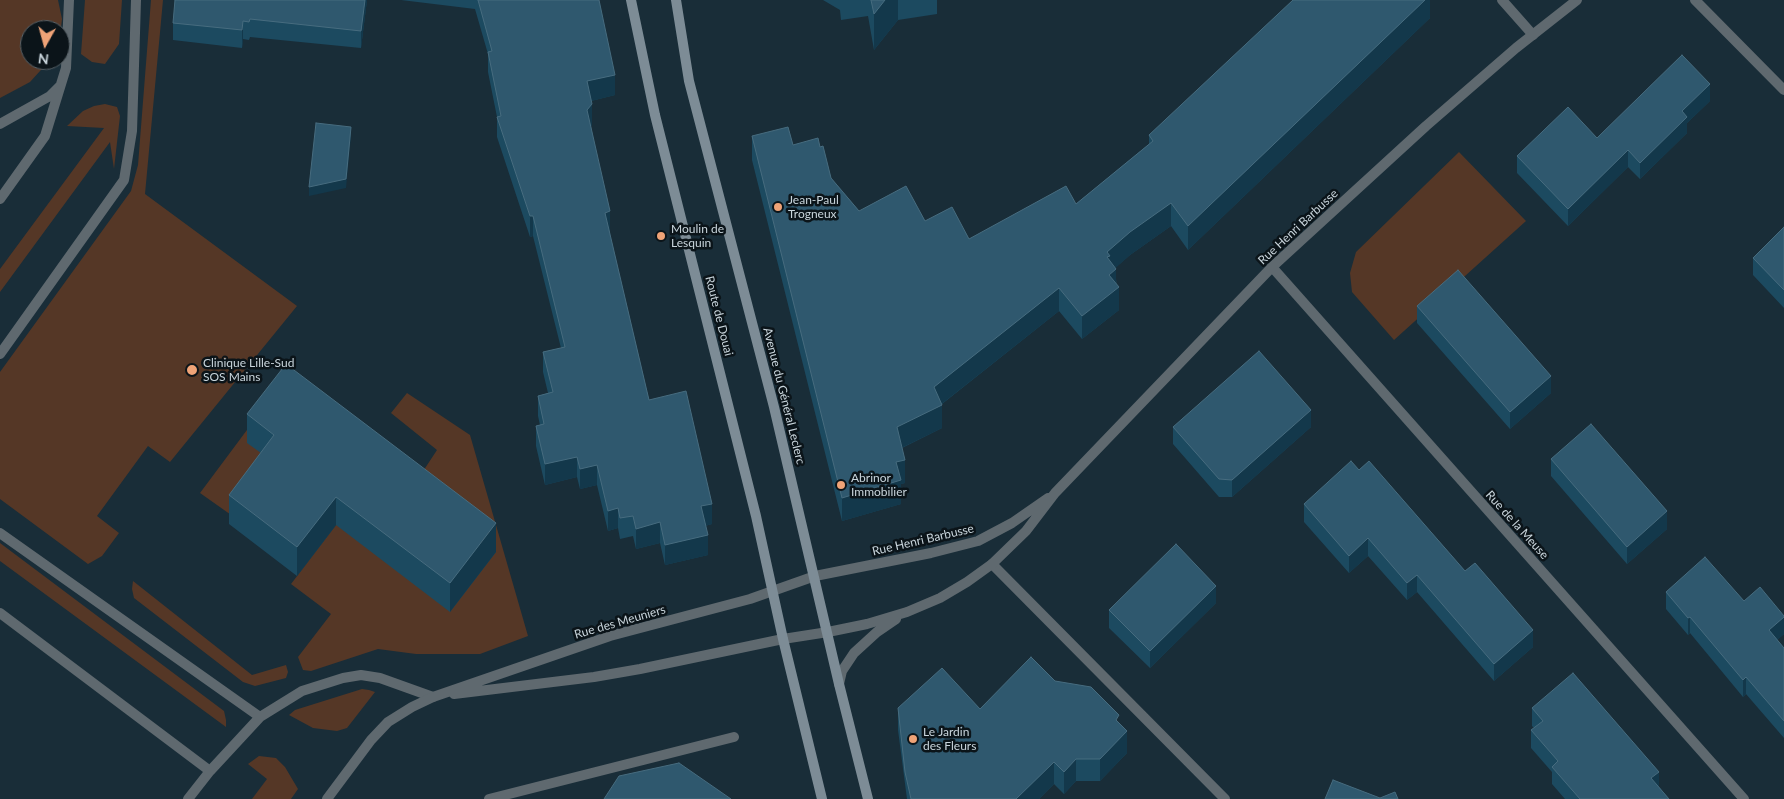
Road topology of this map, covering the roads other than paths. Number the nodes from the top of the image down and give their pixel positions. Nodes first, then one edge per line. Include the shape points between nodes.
1 (69, 0) edge
2 (136, 0) edge
3 (632, 0) edge
4 (676, 0) edge
5 (1502, 0) edge
6 (1577, 0) edge
7 (1695, 0) edge
8 (1533, 35) junction
9 (61, 85) junction
10 (1784, 90) edge
11 (0, 124) edge
12 (0, 199) edge
13 (1272, 267) junction
14 (0, 354) edge
15 (1055, 493) junction
16 (0, 533) edge
17 (992, 564) junction
18 (815, 576) junction
19 (773, 591) junction
20 (907, 612) junction
21 (0, 613) edge
22 (828, 632) junction
23 (783, 639) junction
24 (839, 684) junction
25 (433, 697) junction
26 (260, 717) junction
27 (734, 737) dead end
28 (210, 771) junction
29 (188, 799) edge
30 (327, 799) edge
31 (489, 799) edge
32 (822, 799) edge
33 (868, 799) edge
34 (1225, 799) edge
35 (1744, 799) edge

1 - 9 street via 66,68
2 - 14 street via 132,131 124,180
3 - 19 main road, Route de Douai via 655,115
4 - 18 main road, Avenue du Général Leclerc via 690,81
5 - 8 street
6 - 8 street, Rue Henri Barbusse
7 - 10 street
8 - 13 street, Rue Henri Barbusse via 1426,126
9 - 11 street via 50,96
9 - 12 street via 45,136
13 - 15 street, Rue Henri Barbusse
13 - 35 street, Rue de la Meuse
15 - 17 street, Rue Henri Barbusse via 1026,531
15 - 18 street, Rue Henri Barbusse via 1012,523 978,541
16 - 26 street
17 - 20 street, Rue Henri Barbusse via 940,598
17 - 34 street
18 - 19 street, Rue des Meuniers
18 - 22 main road, Avenue du Général Leclerc
19 - 23 main road, Route de Douai
19 - 25 street, Rue des Meuniers via 610,636
20 - 22 street, Rue Henri Barbusse
20 - 24 street, Rue Henri Barbusse via 854,653 842,671
21 - 28 street
22 - 23 street, Rue des Meuniers
22 - 24 main road, Avenue du Général Leclerc
23 - 25 street, Rue des Meuniers via 630,671
23 - 32 main road
24 - 33 main road, Avenue du Général Leclerc
25 - 26 street via 380,678 361,675 302,691
25 - 30 street, Rue des Meuniers via 388,722 370,740
26 - 28 street
27 - 31 street
28 - 29 street

